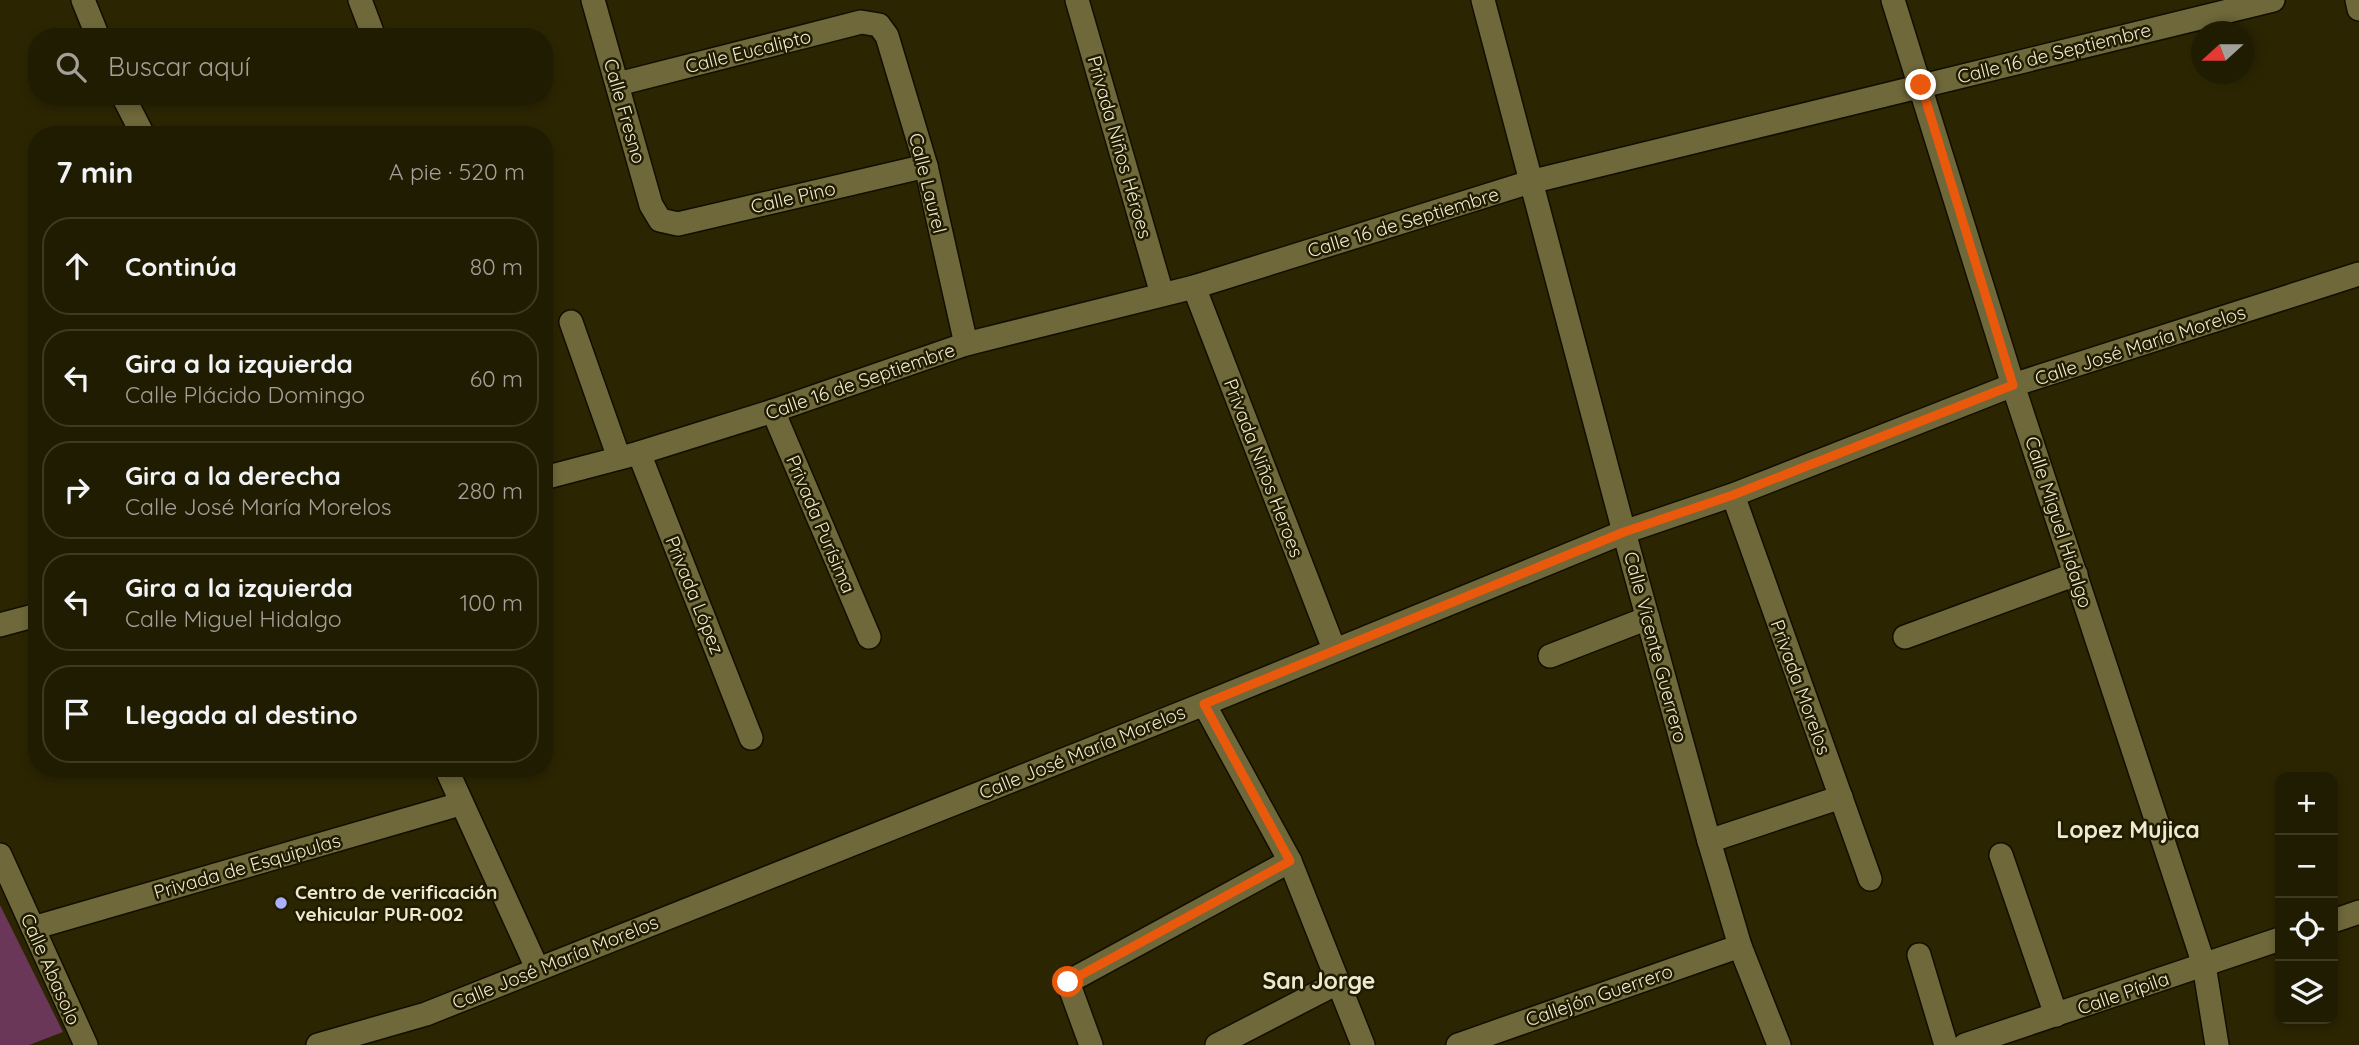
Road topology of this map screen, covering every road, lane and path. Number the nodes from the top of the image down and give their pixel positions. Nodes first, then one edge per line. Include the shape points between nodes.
1 (83, 0) edge
2 (360, 0) edge
3 (593, 0) edge
4 (1077, 0) edge
5 (1483, 0) edge
6 (1893, 0) edge
7 (2273, 0) edge
8 (2357, 0) edge
9 (2359, 9) edge
10 (878, 25) joint
11 (94, 28) edge
12 (371, 28) edge
13 (618, 84) junction
14 (1921, 85) junction
15 (128, 105) edge
16 (138, 126) edge
17 (926, 166) junction
18 (1530, 182) junction
19 (660, 220) joint
20 (2359, 274) edge
21 (1194, 287) junction
22 (1162, 294) junction
23 (571, 321) dead end
24 (966, 344) junction
25 (2013, 385) junction
26 (773, 411) junction
27 (629, 456) junction
28 (553, 476) edge
29 (1733, 495) junction
30 (1624, 532) junction
31 (2076, 575) junction
32 (28, 617) edge
33 (1648, 618) junction
34 (0, 625) edge
35 (869, 637) dead end
36 (1905, 637) dead end
37 (1334, 649) junction
38 (1550, 656) dead end
39 (1204, 704) junction
40 (751, 738) dead end
41 (450, 777) edge
42 (1840, 797) junction
43 (460, 804) junction
44 (1709, 841) junction
45 (0, 855) edge
46 (2001, 855) dead end
47 (1290, 861) junction
48 (1870, 879) dead end
49 (2359, 912) edge
50 (2338, 919) edge
51 (33, 928) junction
52 (2275, 941) edge
53 (1740, 946) junction
54 (1919, 955) dead end
55 (2204, 965) junction
56 (537, 968) junction
57 (1337, 983) junction
58 (2056, 1015) junction
59 (83, 1044) edge
60 (318, 1045) edge
61 (1091, 1045) edge
62 (1217, 1045) edge
63 (1363, 1045) edge
64 (1458, 1045) edge
65 (1779, 1045) edge
66 (1946, 1045) edge
67 (1965, 1045) edge
68 (2217, 1045) edge

1 - 11 street
2 - 12 street
3 - 13 street, Calle Fresno
4 - 22 street, Privada Niños Héroes
5 - 18 street, Calle Vicente Guerrero
6 - 14 street, Calle Miguel Hidalgo
7 - 14 street, Calle 16 de Septiembre
8 - 9 street
10 - 13 street, Calle Eucalipto via 861,22
10 - 17 street, Calle Laurel via 887,36
13 - 19 street, Calle Fresno via 651,205
14 - 18 street, Calle 16 de Septiembre
14 - 25 street, Calle Miguel Hidalgo
15 - 16 street
17 - 19 street, Calle Pino via 678,224
17 - 24 street, Calle Laurel
18 - 21 street, Calle 16 de Septiembre
18 - 30 street, Calle Vicente Guerrero
20 - 25 street, Calle José María Morelos
21 - 22 street, Calle 16 de Septiembre
21 - 37 street, Privada Niños Heroes
22 - 24 street, Calle 16 de Septiembre
23 - 27 street, Privada López
24 - 26 street, Calle 16 de Septiembre
25 - 29 street, Calle José María Morelos
25 - 31 street, Calle Miguel Hidalgo
26 - 27 street, Calle 16 de Septiembre
26 - 35 street, Privada Purísima
27 - 28 street, Calle 16 de Septiembre
27 - 40 street, Privada López
29 - 30 street, Calle José María Morelos
29 - 42 street, Privada Morelos
30 - 33 street, Calle Vicente Guerrero
30 - 37 street, Calle José María Morelos
31 - 36 street
31 - 55 street, Calle Miguel Hidalgo
32 - 34 street
33 - 38 street
33 - 44 street, Calle Vicente Guerrero
37 - 39 street, Calle José María Morelos
39 - 47 street
39 - 56 street, Calle José María Morelos
41 - 43 street
42 - 44 street
42 - 48 street, Privada Morelos
43 - 51 street, Privada de Esquipulas
43 - 56 street
44 - 53 street, Calle Vicente Guerrero
45 - 51 street, Calle Abasolo
46 - 58 street
47 - 57 street
47 - 61 street via 1068,982
49 - 50 street
51 - 59 street, Calle Abasolo
52 - 55 street, Calle Pípila
53 - 64 street, Callejón Guerrero
53 - 65 street, Calle Vicente Guerrero
54 - 66 street
55 - 58 street, Calle Pípila
55 - 68 street, Calle Miguel Hidalgo
56 - 60 street, Calle José María Morelos via 426,1014
57 - 62 street
57 - 63 street
58 - 67 street, Calle Pípila

